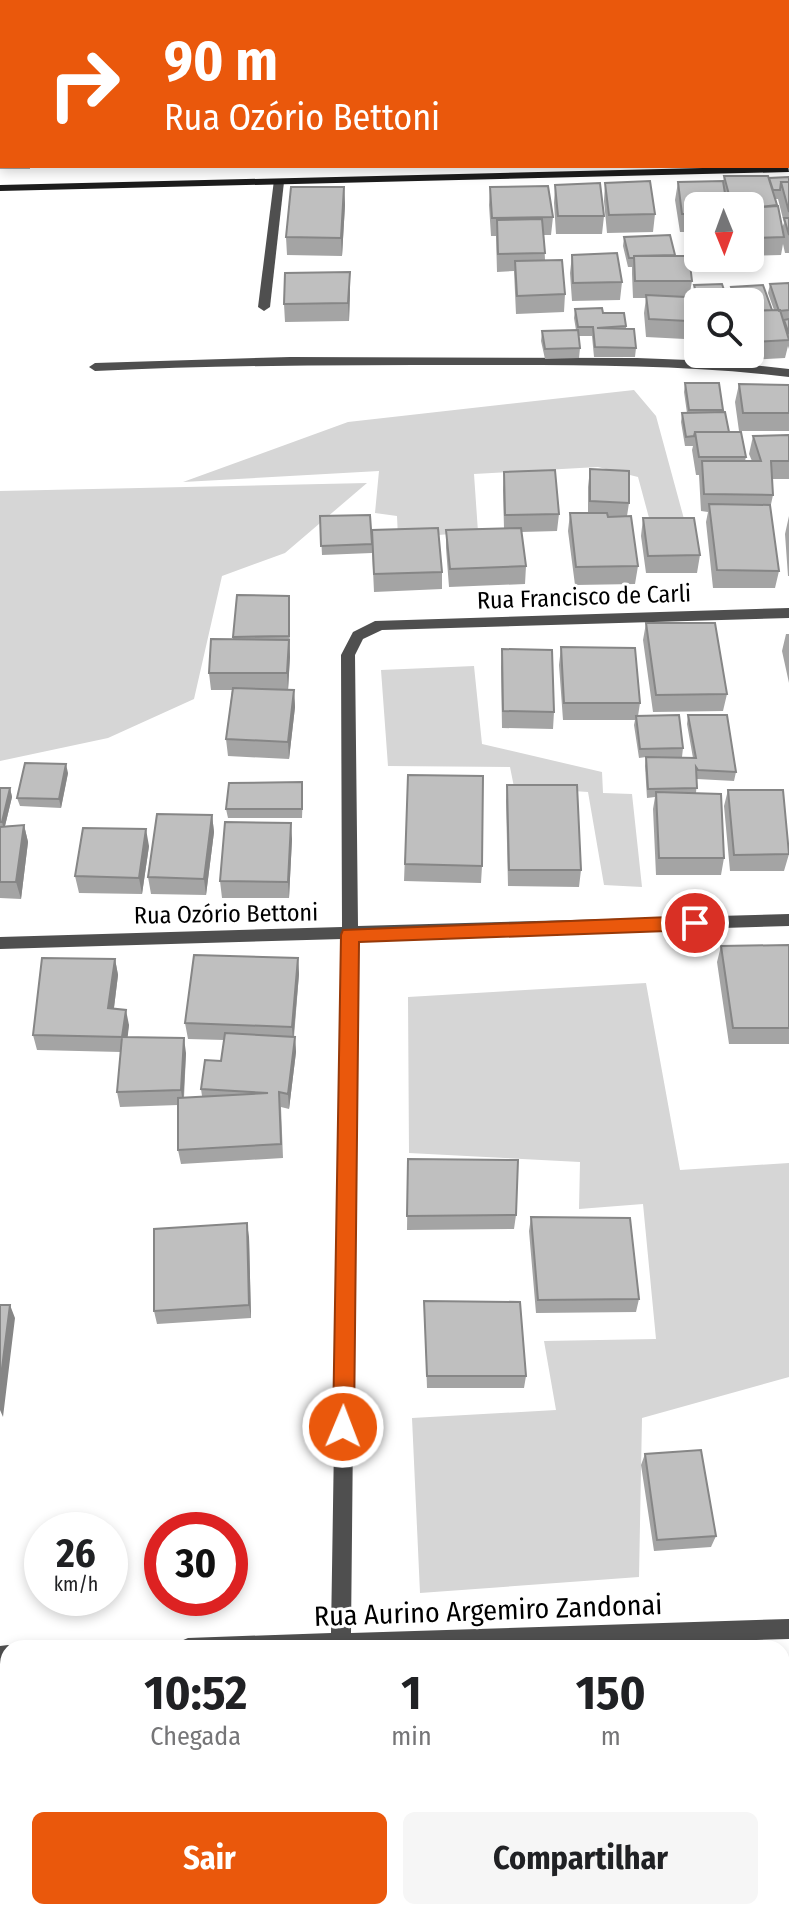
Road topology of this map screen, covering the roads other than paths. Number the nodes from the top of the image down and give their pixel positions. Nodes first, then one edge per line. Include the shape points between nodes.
1 (789, 169) edge
2 (278, 182) junction
3 (0, 188) edge
4 (264, 307) dead end
5 (95, 367) dead end
6 (789, 373) edge
7 (789, 613) edge
8 (789, 920) edge
9 (350, 935) junction
10 (0, 943) edge
11 (789, 1629) edge
12 (341, 1640) edge
13 (410, 1640) edge

1 - 2 main road
2 - 3 main road
2 - 4 street
5 - 6 street via 217,360 634,362
7 - 9 street, Rua Francisco de Carli via 380,625 358,636 348,655
8 - 9 street, Rua Ozório Bettoni
9 - 10 street, Rua Ozório Bettoni
9 - 12 street
11 - 13 street, Rua Aurino Argemiro Zandonai

